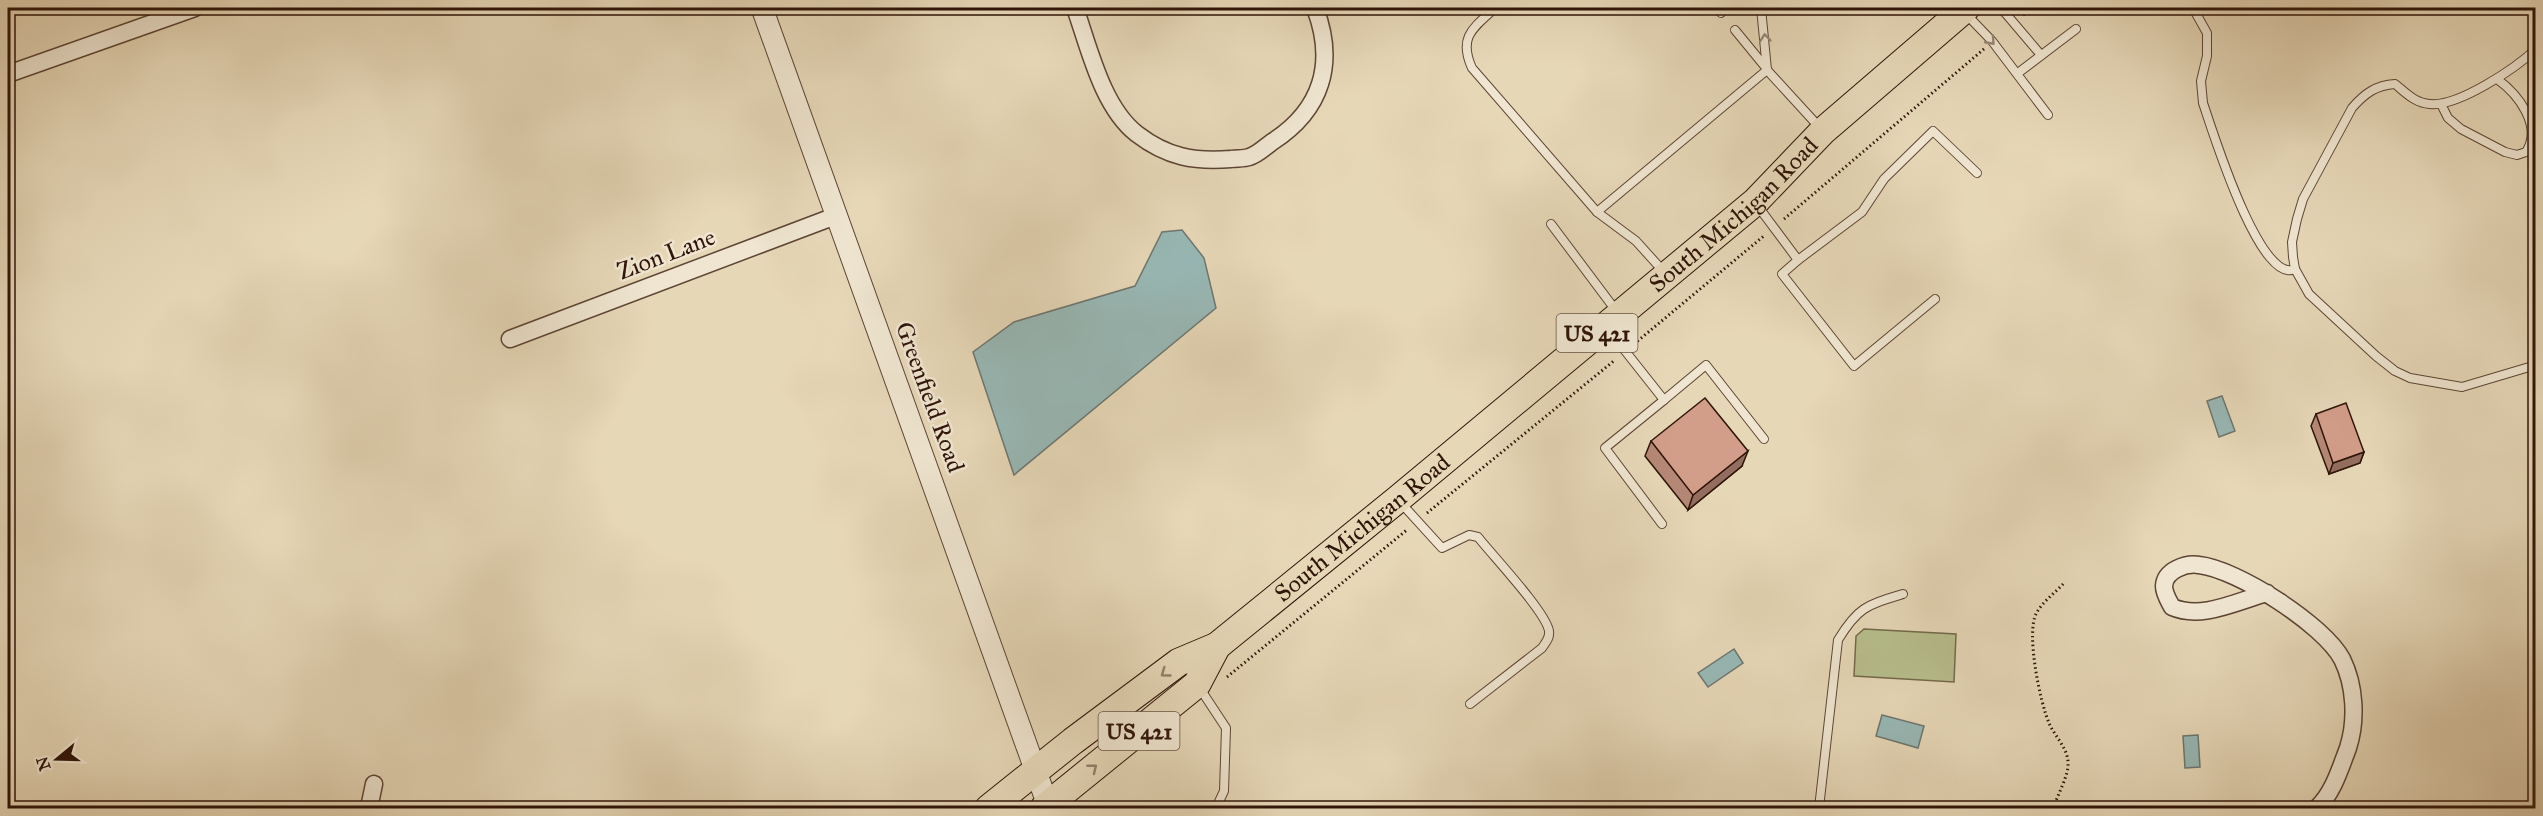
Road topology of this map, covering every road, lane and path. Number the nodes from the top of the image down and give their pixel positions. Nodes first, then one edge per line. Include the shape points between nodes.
1 (195, 8) edge
2 (762, 8) edge
3 (1075, 8) edge
4 (1315, 8) edge
5 (1495, 8) edge
6 (1761, 8) edge
7 (2001, 8) edge
8 (2031, 8) edge
9 (2193, 8) edge
10 (1964, 9) edge
11 (2013, 23) junction
12 (2076, 29) dead end
13 (1735, 30) dead end
14 (1992, 41) junction
15 (2535, 48) edge
16 (2041, 56) junction
17 (1767, 70) junction
18 (2018, 73) junction
19 (8, 74) edge
20 (2497, 79) junction
21 (2441, 104) junction
22 (2048, 115) dead end
23 (1823, 132) junction
24 (1977, 173) dead end
25 (1755, 202) junction
26 (1597, 212) junction
27 (838, 214) junction
28 (1551, 224) dead end
29 (1774, 227) junction
30 (1798, 260) junction
31 (2295, 270) junction
32 (1667, 275) junction
33 (1935, 299) dead end
34 (1612, 320) junction
35 (510, 339) dead end
36 (1626, 351) junction
37 (2535, 365) edge
38 (1664, 400) junction
39 (1764, 439) dead end
40 (1398, 500) junction
41 (1418, 521) junction
42 (1662, 524) dead end
43 (2064, 583) dead end
44 (2266, 593) junction
45 (1903, 594) dead end
46 (1217, 646) junction
47 (1200, 690) junction
48 (1470, 704) dead end
49 (1036, 770) junction
50 (374, 784) dead end
51 (1047, 807) edge
52 (369, 808) edge
53 (989, 808) edge
54 (1216, 808) edge
55 (1819, 808) edge
56 (2053, 808) edge
57 (2316, 808) edge

1 - 19 street
2 - 27 street, Greenfield Road
3 - 4 street via 1110,102 1135,133 1167,152 1201,161 1250,157 1282,136 1306,113 1319,91 1325,55
5 - 26 lane via 1472,29 1465,43 1472,68
17 -> 6 lane
7 - 11 lane
8 - 11 path
9 - 31 lane via 2207,33 2201,81 2203,103 2249,226 2268,258 2283,270
10 -> 14 lane
10 - 23 main road, South Michigan Road / US 421
11 - 16 lane
12 - 16 lane
13 - 17 lane
14 - 18 lane
14 - 29 path
15 - 20 lane
16 - 18 lane
17 - 23 lane
17 - 26 lane
18 - 22 lane
20 - 21 lane
20 - 21 lane via 2515,92 2533,124 2534,137 2526,152 2505,152 2461,129 2448,118
21 - 31 lane via 2413,100 2395,84 2362,96 2303,199 2292,242
23 - 25 main road, South Michigan Road / US 421
24 - 30 lane via 1933,131 1884,179 1862,212
25 - 29 lane
25 - 32 main road, South Michigan Road / US 421
26 - 32 lane via 1636,241
27 - 35 street, Zion Lane
27 - 49 street, Greenfield Road
28 - 34 lane via 1599,291
29 - 30 lane
29 - 36 path
30 - 33 lane via 1782,274 1854,366
31 - 37 lane via 2309,294 2333,318 2395,371 2410,378 2462,387
32 - 34 main road, South Michigan Road / US 421
34 - 36 lane
34 - 40 main road, South Michigan Road / US 421
36 - 38 lane
36 - 41 path
38 - 39 lane via 1707,365
38 - 42 lane via 1605,448
40 - 41 lane
40 - 46 main road, South Michigan Road / US 421
41 - 47 path
41 - 48 lane via 1442,548 1469,535 1478,537 1549,629 1542,648
43 - 56 path via 2035,616 2033,643 2034,667 2044,707 2067,753 2068,766
44 - 44 street via 2224,570 2198,564 2182,566 2164,583 2172,607 2184,612 2200,613
44 - 57 street via 2316,630 2341,657 2353,689 2351,737 2337,779
45 - 55 lane via 1868,605 1851,619 1838,640
46 - 47 main road, South Michigan Road / US 421
46 -> 49 main road, South Michigan Road / US 421 via 1179,662
51 -> 47 main road, South Michigan Road / US 421
47 - 54 lane via 1226,728 1224,791
49 - 51 street, Greenfield Road
49 - 53 main road, South Michigan Road / US 421
50 - 52 street

